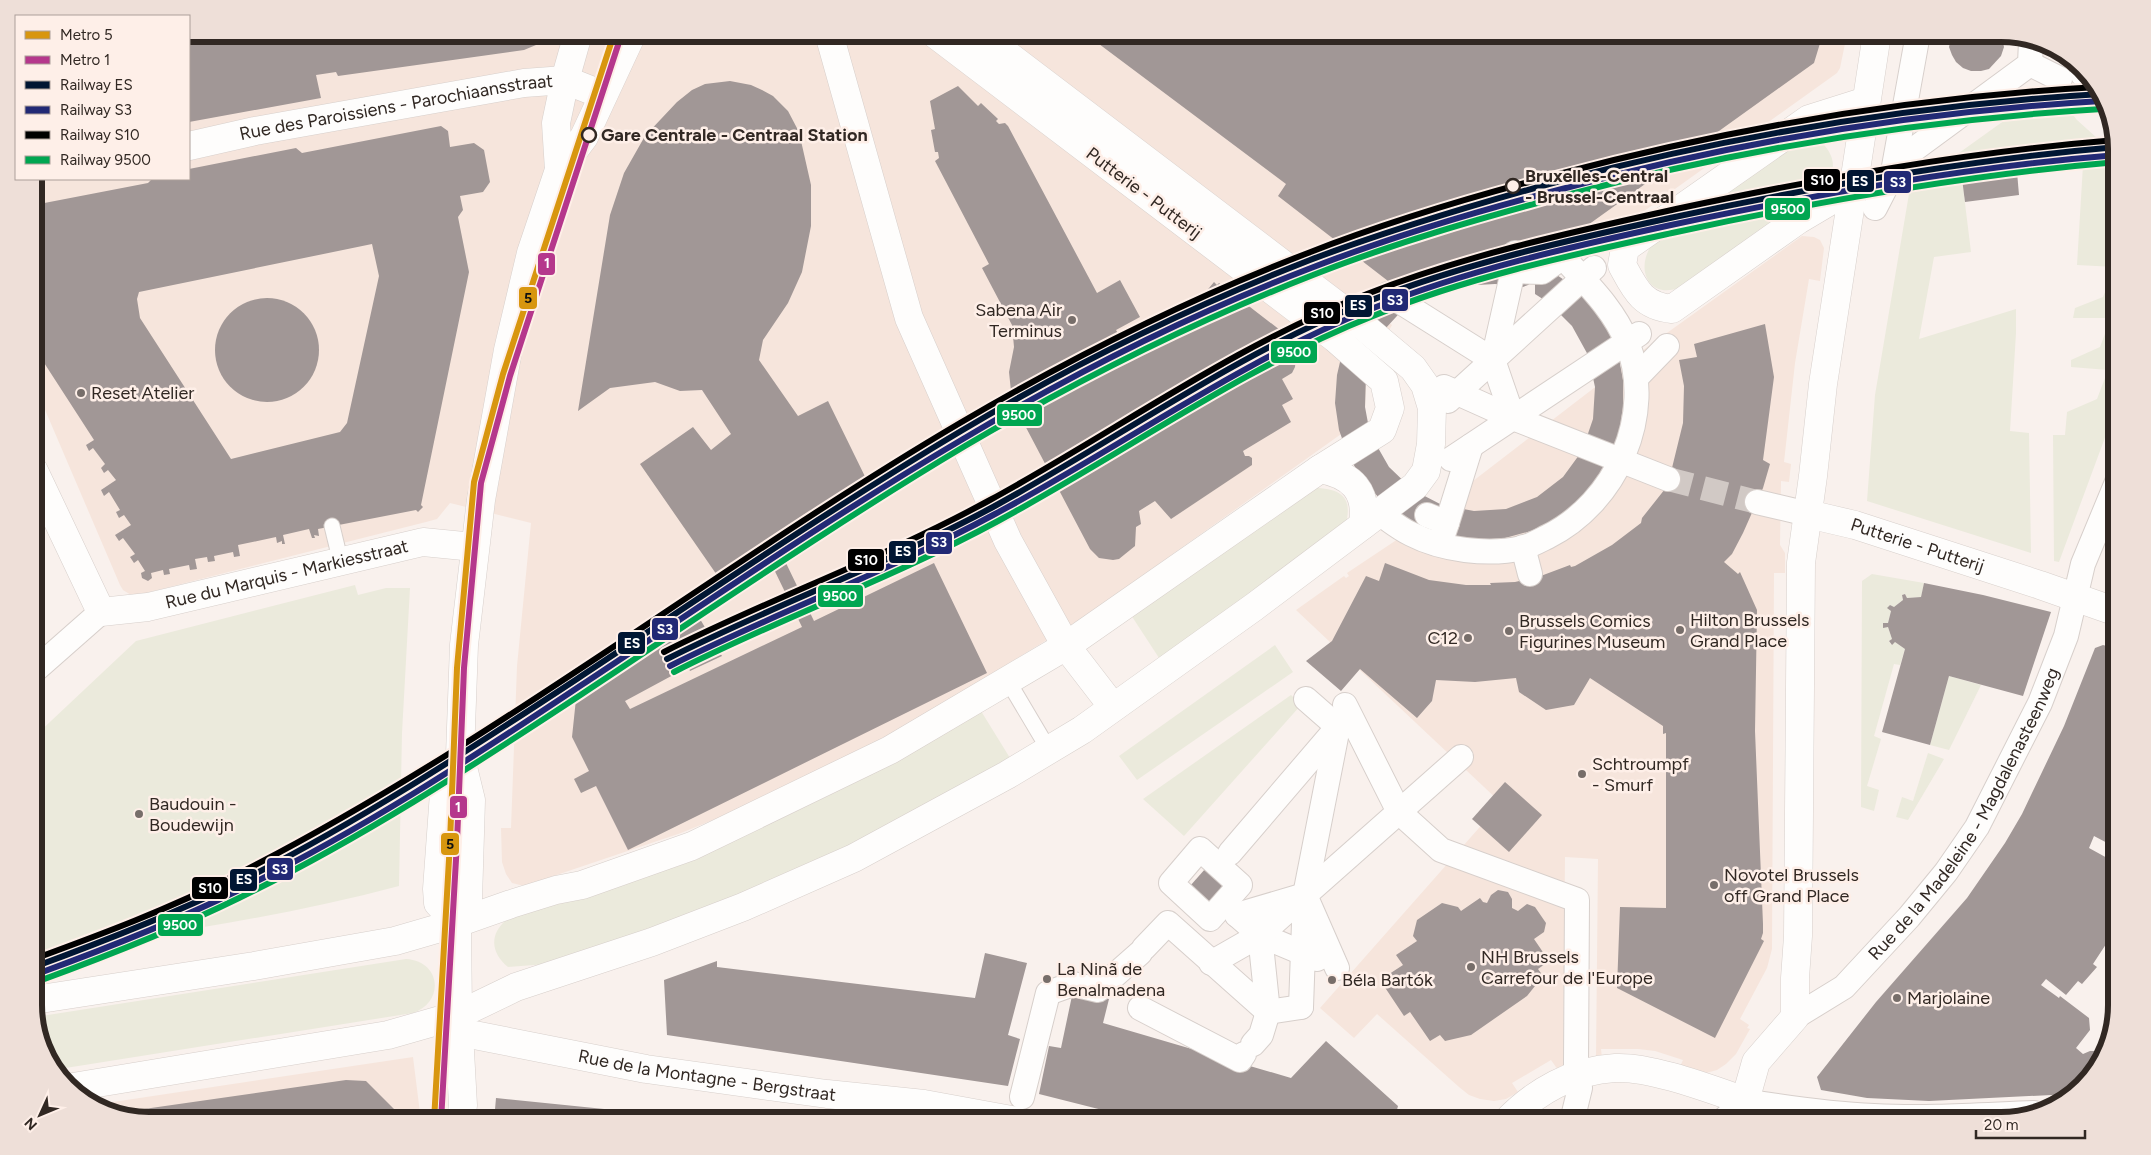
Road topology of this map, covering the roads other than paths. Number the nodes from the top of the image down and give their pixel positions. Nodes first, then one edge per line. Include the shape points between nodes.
1 (1876, 42) edge
2 (1917, 42) edge
3 (575, 43) edge
4 (628, 43) edge
5 (830, 43) edge
6 (946, 43) edge
7 (991, 43) edge
8 (2031, 52) edge
9 (2072, 76) edge
10 (564, 80) junction
11 (2086, 85) edge
12 (603, 95) junction
13 (1866, 100) junction
14 (190, 146) edge
15 (559, 170) junction
16 (1893, 173) junction
17 (1852, 188) junction
18 (1882, 204) dead end
19 (1588, 273) junction
20 (1388, 294) dead end
21 (1633, 338) junction
22 (1667, 346) dead end
23 (1493, 360) junction
24 (1636, 378) junction
25 (1513, 418) junction
26 (1471, 446) junction
27 (1451, 459) dead end
28 (1621, 461) junction
29 (1320, 469) junction
30 (1668, 479) tunnel mouth
31 (43, 490) edge
32 (1757, 502) tunnel mouth
33 (2108, 504) edge
34 (1808, 514) junction
35 (1371, 519) junction
36 (332, 526) dead end
37 (1438, 528) junction
38 (474, 547) junction
39 (1523, 548) junction
40 (341, 563) junction
41 (1530, 574) dead end
42 (2075, 598) junction
43 (2108, 609) edge
44 (101, 612) junction
45 (1066, 646) junction
46 (43, 663) edge
47 (1008, 681) junction
48 (1306, 699) dead end
49 (1113, 707) junction
50 (1338, 726) junction
51 (1049, 750) junction
52 (1461, 757) dead end
53 (1399, 812) junction
54 (1224, 860) junction
55 (1305, 895) junction
56 (1179, 911) junction
57 (457, 923) junction
58 (1260, 935) junction
59 (1303, 953) junction
60 (1211, 963) junction
61 (1264, 976) junction
62 (43, 999) edge
63 (1301, 1007) junction
64 (1140, 1008) dead end
65 (1268, 1012) junction
66 (1795, 1017) junction
67 (458, 1024) junction
68 (1579, 1082) junction
69 (79, 1086) edge
70 (1019, 1109) edge
71 (1742, 1111) edge
72 (462, 1112) edge
73 (1516, 1112) edge
74 (1574, 1112) edge
75 (1822, 1112) edge

1 - 13 street
2 - 16 street
3 - 10 street
4 - 12 street
5 - 45 street via 909,318 1008,541
6 - 29 street, Putterie - Putterij via 1335,338 1384,381 1390,408 1382,430
7 - 35 street, Putterie - Putterij via 1413,368 1425,385 1432,408 1426,471 1415,486
8 - 9 street
8 - 16 street via 1913,150
9 - 11 street
10 - 12 street, Rue des Paroissiens - Parochiaansstraat
10 - 14 street, Rue des Paroissiens - Parochiaansstraat via 480,90
10 - 15 street via 556,123
12 - 15 street via 584,137
13 - 17 street
13 - 17 street via 1809,119 1625,248 1622,264 1634,288 1647,302 1657,308 1672,309 1798,220
15 - 38 street via 531,253 508,350
16 - 18 street
17 - 34 street via 1823,384
19 - 21 street via 1614,302
19 - 23 street
19 - 23 street via 1568,253 1542,272 1514,262
20 - 23 street
21 - 24 street
21 - 25 street
22 - 24 street
23 - 25 street
23 - 25 street via 1450,394
24 - 28 street via 1634,424
25 - 26 street
25 - 28 street
26 - 27 street
26 - 37 street
28 - 30 street
28 - 39 street via 1601,495 1583,514 1562,529
29 - 35 street via 1335,471 1349,479 1358,490
29 - 45 street, Putterie - Putterij
31 - 44 street
32 - 34 street, Putterie - Putterij
33 - 42 street, Rue de la Madeleine - Magdalenasteenweg via 2084,564
34 - 42 street, Putterie - Putterij via 1854,525
34 - 66 street via 1801,563
35 - 37 street via 1411,534
35 - 49 street, Putterie - Putterij
36 - 40 lane
37 - 39 street via 1467,549
38 - 40 street, Rue du Marquis - Markiesstraat via 423,542
38 - 57 street via 464,645 460,755 444,793 437,889 438,904
39 - 41 street
40 - 44 street, Rue du Marquis - Markiesstraat via 148,607
42 - 43 street, Putterie - Putterij
42 - 66 street, Rue de la Madeleine - Magdalenasteenweg via 2066,636 2040,704 1977,827 1933,887 1844,987
44 - 46 street
45 - 47 street, Putterie - Putterij
45 - 49 street
47 - 51 lane
47 - 57 street, Putterie - Putterij via 890,750 692,846
48 - 50 street
49 - 51 street, Putterie - Putterij
50 - 53 street via 1345,705
50 - 54 street
50 - 55 street
51 - 67 street, Putterie - Putterij via 854,858 652,942 501,993
52 - 53 street
53 - 55 street
53 - 68 street via 1441,850 1577,900 1576,1064
54 - 56 street via 1200,849 1184,852 1171,883
54 - 56 street via 1240,884 1227,904 1210,919
55 - 58 street via 1238,914
55 - 59 street
55 - 59 street via 1337,968
56 - 60 street
56 - 70 street, Rue de la Montagne - Bergstraat via 1106,988 1073,984 1048,993
57 - 62 street, Putterie - Putterij via 395,941
57 - 67 street
58 - 59 street
58 - 60 street
58 - 61 street
59 - 63 street
60 - 65 street
61 - 63 street
61 - 65 street
63 - 65 street
64 - 65 street via 1240,1060 1261,1035
66 - 71 street, Rue de la Madeleine - Magdalenasteenweg via 1756,1062
67 - 69 street, Putterie - Putterij
67 - 70 street, Rue de la Montagne - Bergstraat via 646,1069 827,1094
67 - 72 street
68 - 71 street via 1615,1068 1649,1072
68 - 73 street via 1552,1086
68 - 74 street
71 - 75 street

